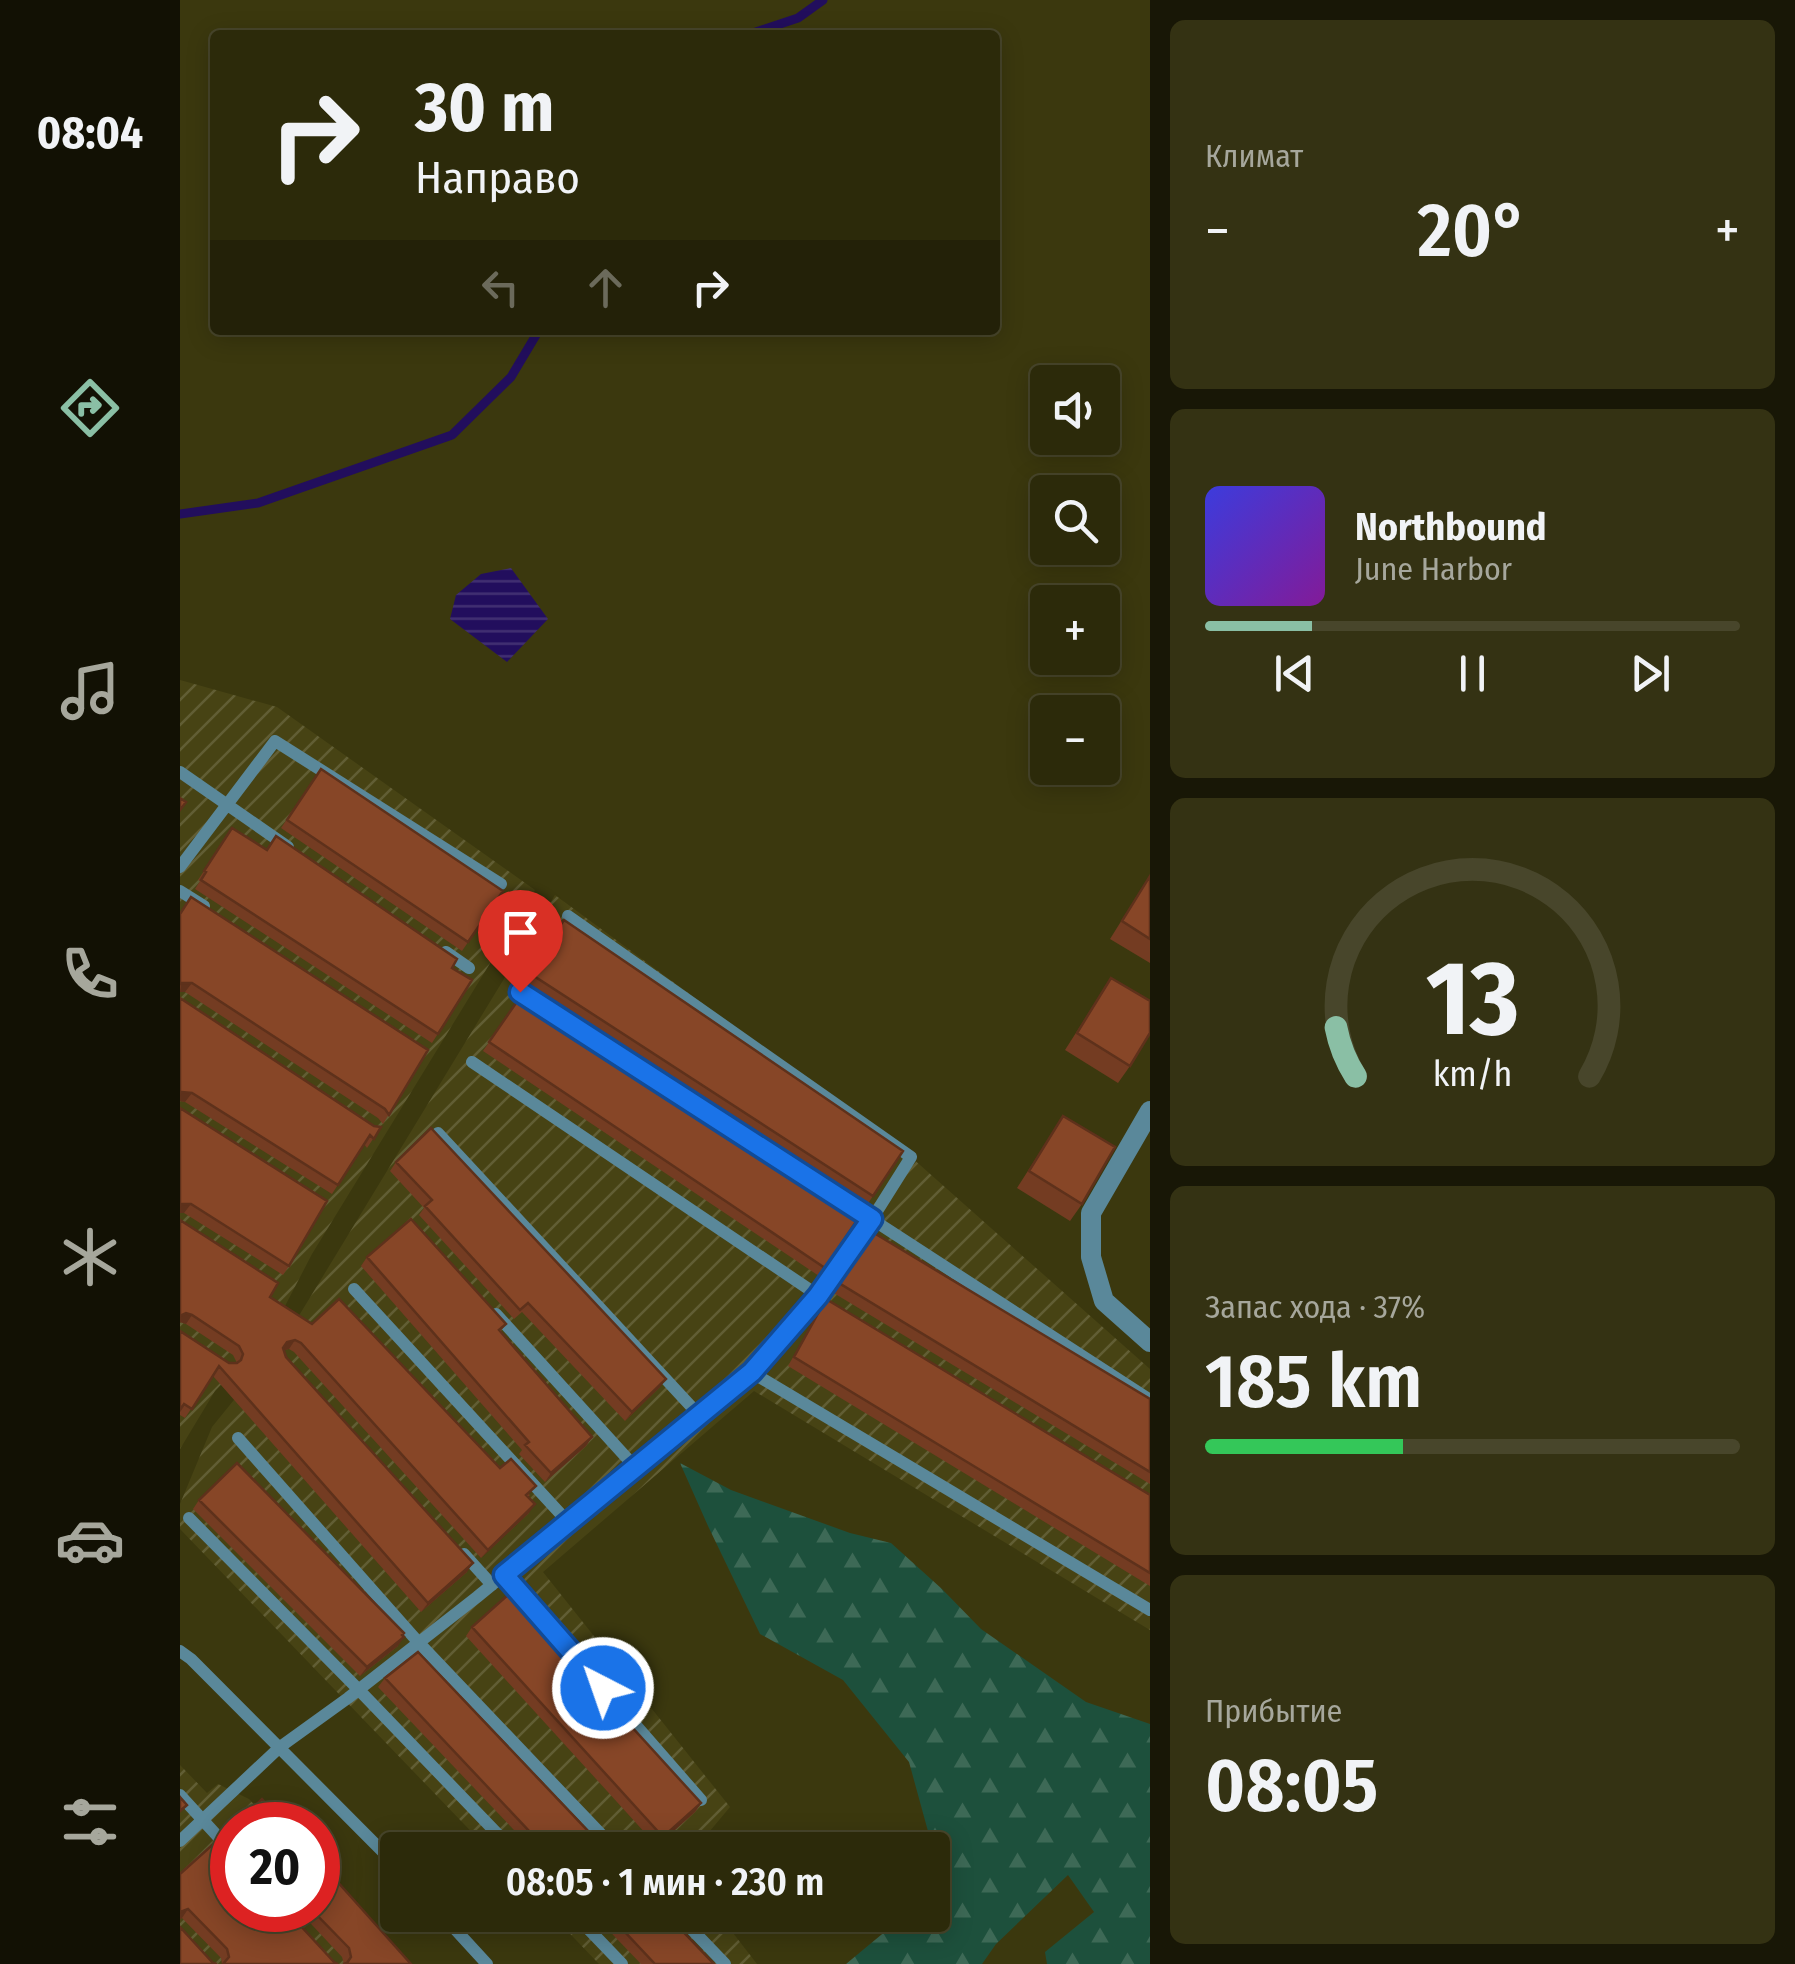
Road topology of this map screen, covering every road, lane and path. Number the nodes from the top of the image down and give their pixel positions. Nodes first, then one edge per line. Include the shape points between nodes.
1 (180, 772) edge
2 (226, 805) junction
3 (307, 859) edge
4 (180, 867) edge
5 (501, 884) edge
6 (180, 891) edge
7 (212, 912) edge
8 (568, 916) dead end
9 (437, 946) edge
10 (469, 968) dead end
11 (472, 1062) dead end
12 (1150, 1111) edge
13 (438, 1133) edge
14 (855, 1208) edge
15 (872, 1219) junction
16 (354, 1290) dead end
17 (818, 1296) junction
18 (834, 1306) edge
19 (492, 1309) edge
20 (1150, 1342) edge
21 (752, 1372) junction
22 (1150, 1400) edge
23 (700, 1415) junction
24 (238, 1438) dead end
25 (636, 1468) junction
26 (189, 1518) dead end
27 (568, 1522) junction
28 (454, 1543) edge
29 (504, 1575) junction
30 (492, 1585) junction
31 (1150, 1610) edge
32 (419, 1643) junction
33 (180, 1650) edge
34 (359, 1690) junction
35 (280, 1747) junction
36 (180, 1795) edge
37 (701, 1800) edge
38 (203, 1820) junction
39 (210, 1828) edge
40 (496, 1832) edge
41 (599, 1832) edge
42 (180, 1841) edge
43 (380, 1849) edge
44 (458, 1932) edge
45 (591, 1932) edge
46 (694, 1932) edge
47 (487, 1964) edge
48 (622, 1964) edge
49 (725, 1964) edge

1 - 2 lane
2 - 3 lane
2 - 4 lane
2 - 5 lane via 274,741
6 - 7 lane
8 - 15 lane via 911,1156
9 - 10 lane
11 - 17 lane
12 - 20 street via 1090,1213 1091,1257 1104,1302
13 - 23 lane
14 - 15 lane
15 - 17 lane
15 - 22 lane
16 - 27 lane
17 - 18 lane
17 - 21 lane
19 - 25 lane
21 - 23 lane
21 - 31 lane
23 - 25 lane
24 - 32 lane
25 - 27 lane
26 - 34 lane
27 - 29 lane
28 - 30 lane
29 - 30 lane
29 - 37 lane
30 - 32 lane
32 - 34 lane
32 - 41 lane
33 - 35 lane
34 - 35 lane
34 - 40 lane
35 - 38 lane
35 - 43 lane
36 - 38 lane
38 - 39 lane
38 - 42 lane
44 - 47 lane
45 - 48 lane
46 - 49 lane

